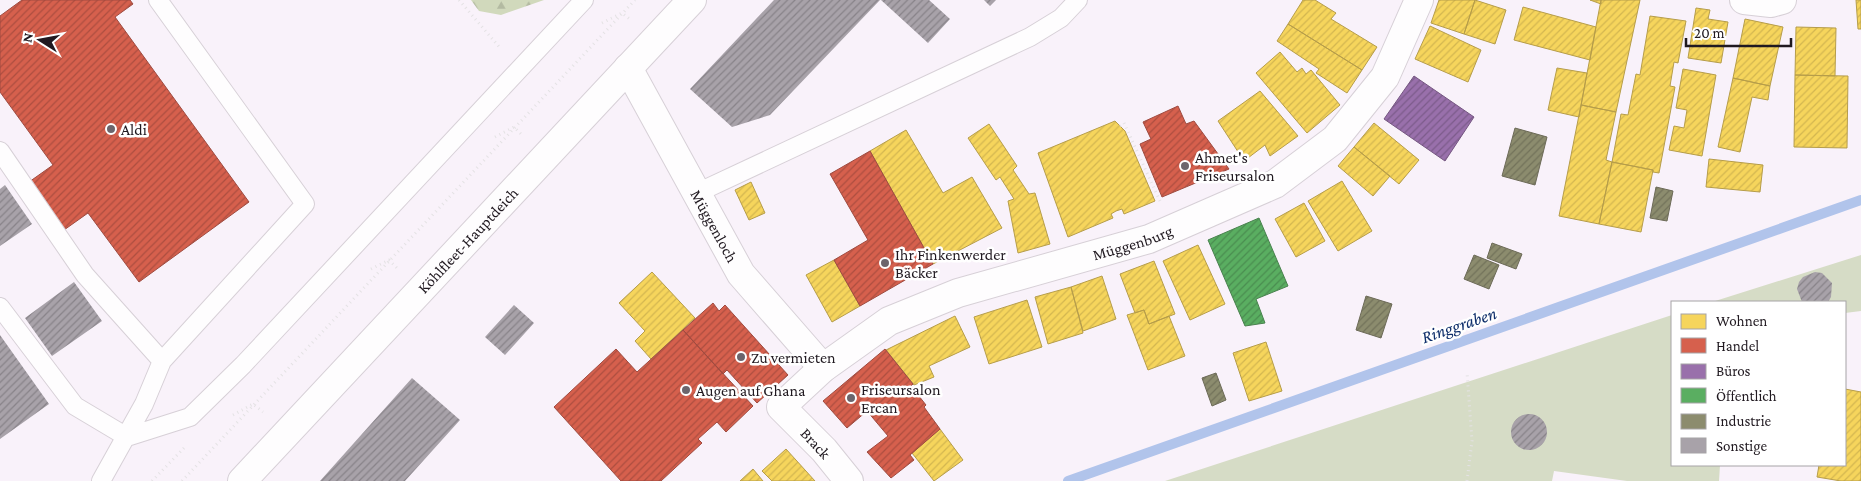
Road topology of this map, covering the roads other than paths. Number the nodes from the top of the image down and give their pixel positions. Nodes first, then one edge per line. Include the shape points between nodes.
1 (158, 0) edge
2 (584, 0) edge
3 (692, 0) edge
4 (1078, 0) edge
5 (1419, 0) edge
6 (1744, 0) edge
7 (1782, 0) edge
8 (628, 68) junction
9 (0, 152) edge
10 (696, 193) junction
11 (0, 307) edge
12 (162, 361) junction
13 (823, 368) junction
14 (781, 407) joint
15 (127, 437) junction
16 (102, 481) edge
17 (242, 481) edge
18 (849, 481) edge

1 - 12 lane via 305,204
2 - 15 lane via 190,417
3 - 8 street, Köhlfleet-Hauptdeich
4 - 10 lane via 1061,18 1030,37
5 - 13 street, Müggenburg via 1385,77 1335,139 1275,184 1149,238 958,293 889,321
6 - 7 street via 1771,3
8 - 10 street, Müggenloch
8 - 17 street, Köhlfleet-Hauptdeich
9 - 12 lane via 85,275
10 - 13 street, Müggenloch via 741,274
11 - 15 lane via 75,406
12 - 15 lane
13 - 14 street, Müggenburg
14 - 18 street, Brack via 824,450
15 - 16 lane

